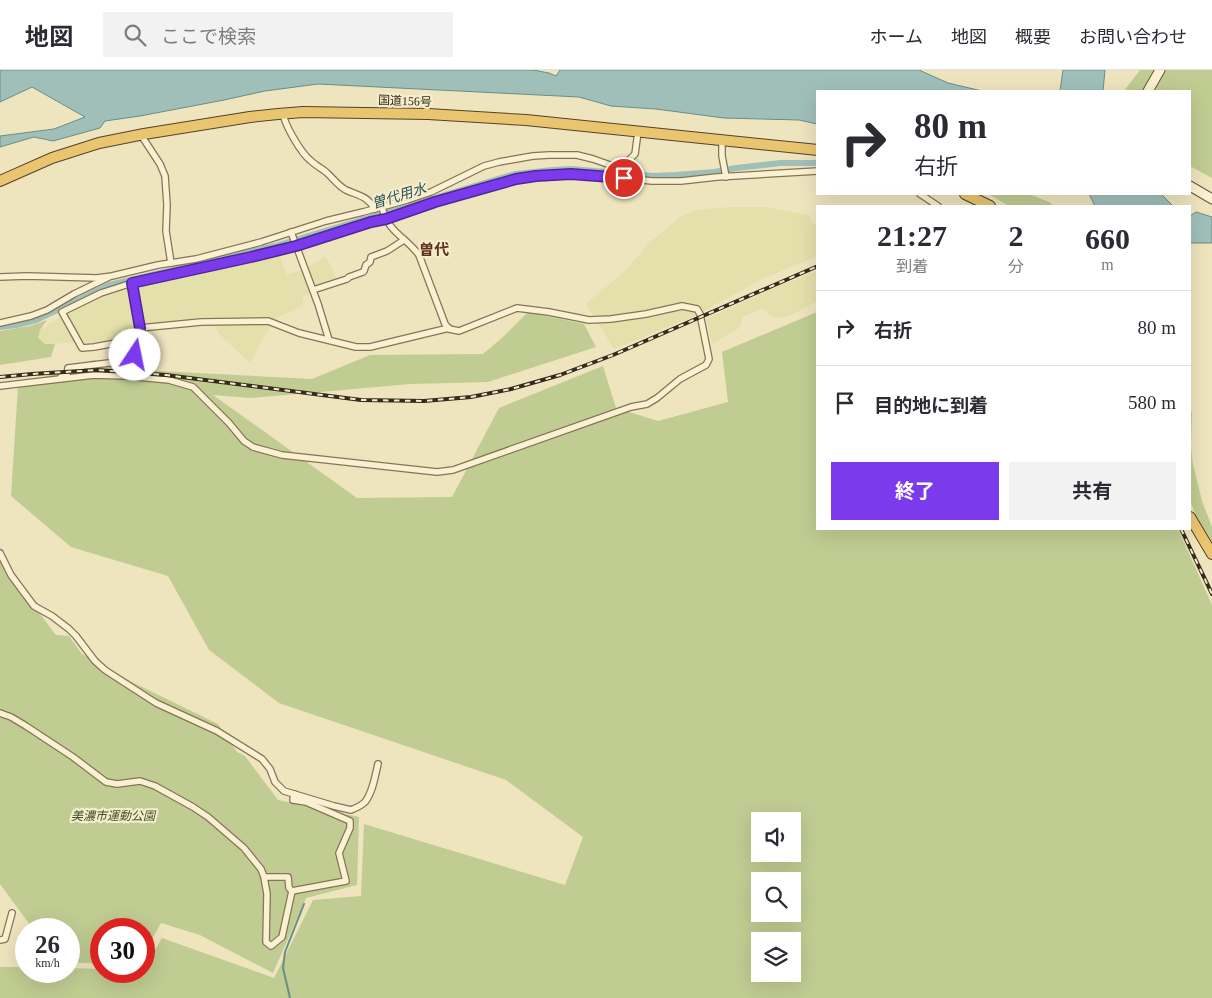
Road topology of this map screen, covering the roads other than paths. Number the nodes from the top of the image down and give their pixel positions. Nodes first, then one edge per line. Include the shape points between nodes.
1 (1160, 70) edge
2 (1149, 90) edge
3 (283, 113) junction
4 (638, 132) junction
5 (141, 135) junction
6 (722, 141) junction
7 (816, 150) edge
8 (816, 171) edge
9 (726, 172) junction
10 (620, 173) junction
11 (0, 181) edge
12 (1191, 187) edge
13 (922, 195) edge
14 (968, 195) edge
15 (433, 197) junction
16 (1212, 199) edge
17 (936, 205) edge
18 (988, 205) edge
19 (374, 209) junction
20 (384, 213) junction
21 (294, 239) junction
22 (404, 240) junction
23 (218, 259) junction
24 (171, 263) junction
25 (150, 274) junction
26 (111, 276) junction
27 (0, 277) edge
28 (132, 283) junction
29 (313, 290) junction
30 (0, 323) edge
31 (140, 328) junction
32 (449, 328) junction
33 (138, 339) junction
34 (330, 340) junction
35 (55, 380) junction
36 (0, 386) edge
37 (1191, 519) edge
38 (0, 553) edge
39 (1212, 554) edge
40 (0, 713) edge
41 (378, 764) dead end
42 (294, 794) junction
43 (264, 877) junction
44 (292, 890) junction
45 (12, 913) dead end
46 (0, 940) edge

1 - 2 main road
3 - 4 highway, 国道156号 via 428,114
3 - 5 highway, 国道156号
3 - 19 street via 289,130 308,160 346,190 366,199
4 - 6 highway, 国道156号
4 - 10 street via 635,154
5 - 11 highway, 国道156号 via 78,149
5 - 24 street via 165,176 166,231
6 - 7 highway, 国道156号
6 - 9 street
8 - 9 street
9 - 10 street via 681,181 652,181
10 - 15 street via 536,176
10 - 15 street via 613,166 577,155 532,156 484,166
12 - 16 main road
13 - 17 street
14 - 18 highway
15 - 20 street
15 - 20 street
19 - 20 street
19 - 21 street via 326,221
20 - 21 street via 371,222
20 - 22 street via 391,227
21 - 23 street
21 - 23 street via 261,242
21 - 29 street
22 - 29 street via 371,256 363,272
22 - 32 street via 419,255
23 - 24 street
23 - 25 street
24 - 25 street
25 - 26 street
25 - 28 street
26 - 27 street
26 - 30 street via 39,313
28 - 31 street
28 - 33 street via 101,293 62,312 82,348
29 - 34 street
31 - 33 street
31 - 34 street via 201,322 268,321 299,334
32 - 34 street via 363,348
32 - 35 street via 462,330 517,308 589,320 646,314 682,306 697,309 700,314 709,359 706,365 680,379 647,404 453,470 436,472 282,455 253,447 193,387 169,380 94,375
33 - 35 street via 132,360 68,368 67,374
35 - 36 street
37 - 39 highway
38 - 42 street via 11,575 34,606 69,629 104,670 156,703 217,731 262,759 275,782 284,791
40 - 43 street via 26,726 106,782 148,783 193,807 244,848
41 - 42 street via 370,793 365,801 351,810
42 - 44 street via 293,800 306,802 350,821 350,828 339,853 346,881
43 - 44 street via 288,877
43 - 44 street via 266,942 271,946 282,937
45 - 46 street via 5,939

